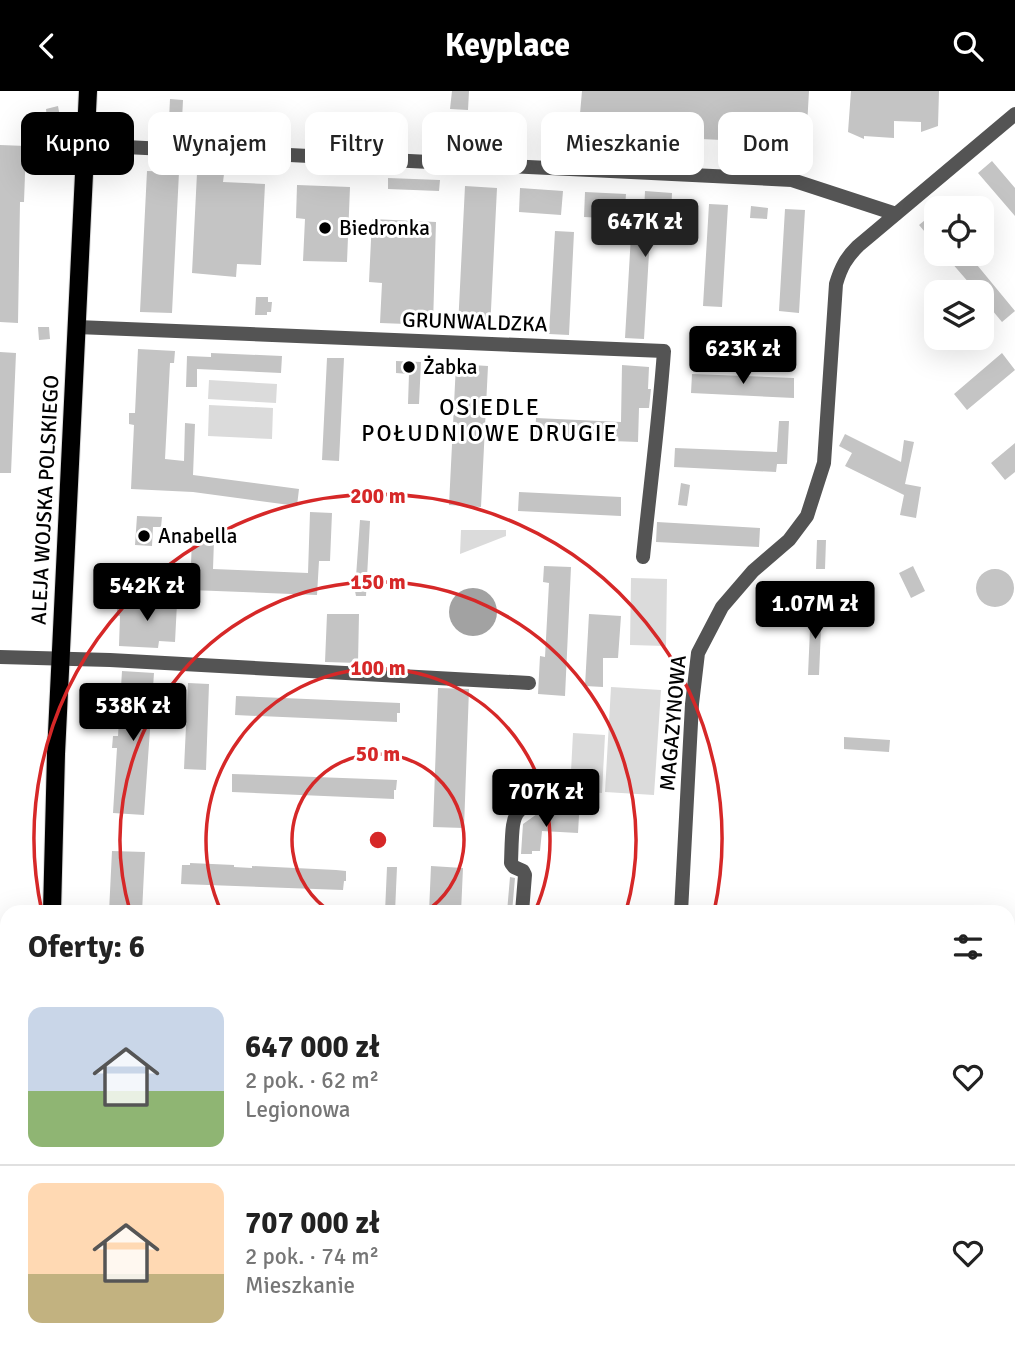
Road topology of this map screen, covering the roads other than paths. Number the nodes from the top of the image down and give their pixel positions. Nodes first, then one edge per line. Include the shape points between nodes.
1 (88, 91) edge
2 (87, 112) edge
3 (1015, 114) edge
4 (134, 147) edge
5 (84, 175) edge
6 (896, 214) junction
7 (77, 327) junction
8 (643, 557) dead end
9 (0, 657) edge
10 (61, 659) junction
11 (529, 683) dead end
12 (568, 804) dead end
13 (52, 905) edge
14 (523, 905) edge
15 (681, 905) edge

1 - 2 main road, ALEJA WOJSKA POLSKIEGO
3 - 6 street, MAGAZYNOWA
4 - 6 street via 792,180
5 - 7 main road, ALEJA WOJSKA POLSKIEGO
6 - 15 street, MAGAZYNOWA via 845,260 836,284 824,463 807,516 722,607 698,653
7 - 8 street, GRUNWALDZKA via 664,351
7 - 10 main road, ALEJA WOJSKA POLSKIEGO
9 - 10 street
10 - 11 street
10 - 13 main road, ALEJA WOJSKA POLSKIEGO
12 - 14 street via 534,803 512,819 511,863 525,875

